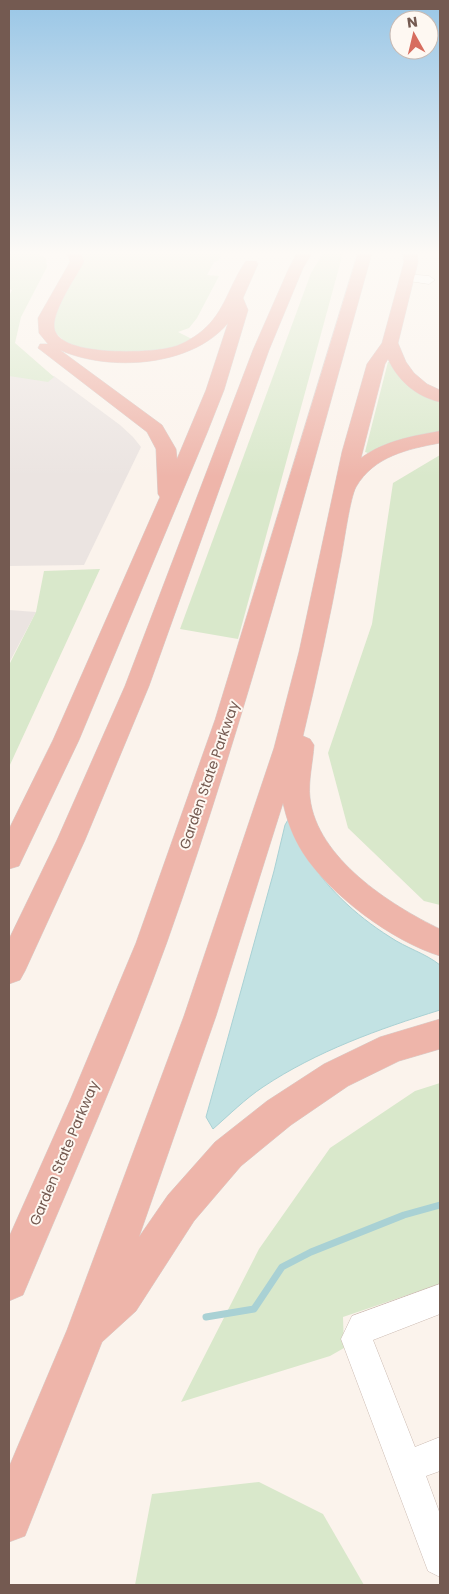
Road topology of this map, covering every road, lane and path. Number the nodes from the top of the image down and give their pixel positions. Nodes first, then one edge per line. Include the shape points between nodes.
1 (34, 327) edge
2 (47, 327) edge
3 (215, 327) edge
4 (235, 327) edge
5 (271, 327) edge
6 (344, 327) edge
7 (394, 327) edge
8 (390, 343) junction
9 (440, 397) edge
10 (440, 437) edge
11 (345, 487) junction
12 (168, 506) junction
13 (311, 652) junction
14 (9, 858) edge
15 (440, 943) edge
16 (9, 971) edge
17 (440, 1034) edge
18 (9, 1280) edge
19 (440, 1299) edge
20 (86, 1332) junction
21 (440, 1454) edge
22 (405, 1468) junction
23 (9, 1520) edge
24 (440, 1559) edge

1 - 12 highway via 36,338 51,352 155,429 167,456
2 - 3 highway via 54,339 82,352 127,357 177,350 196,342
4 - 12 highway via 215,390
5 - 16 highway via 137,686 71,840
6 - 18 highway, Garden State Parkway via 219,748 151,943
7 - 8 highway
8 - 9 highway via 395,360 407,377
8 - 11 highway via 376,364
10 - 11 highway via 385,450 357,469
11 - 13 highway
12 - 14 highway via 66,740
13 - 15 highway via 296,784 296,801 304,826 333,870 361,896 395,921
13 - 20 highway via 287,748 200,1016
17 - 20 highway via 392,1048 336,1075 279,1113 236,1148 181,1208 122,1296
19 - 22 lane via 363,1327 357,1339
20 - 23 highway
21 - 22 lane
22 - 24 lane

